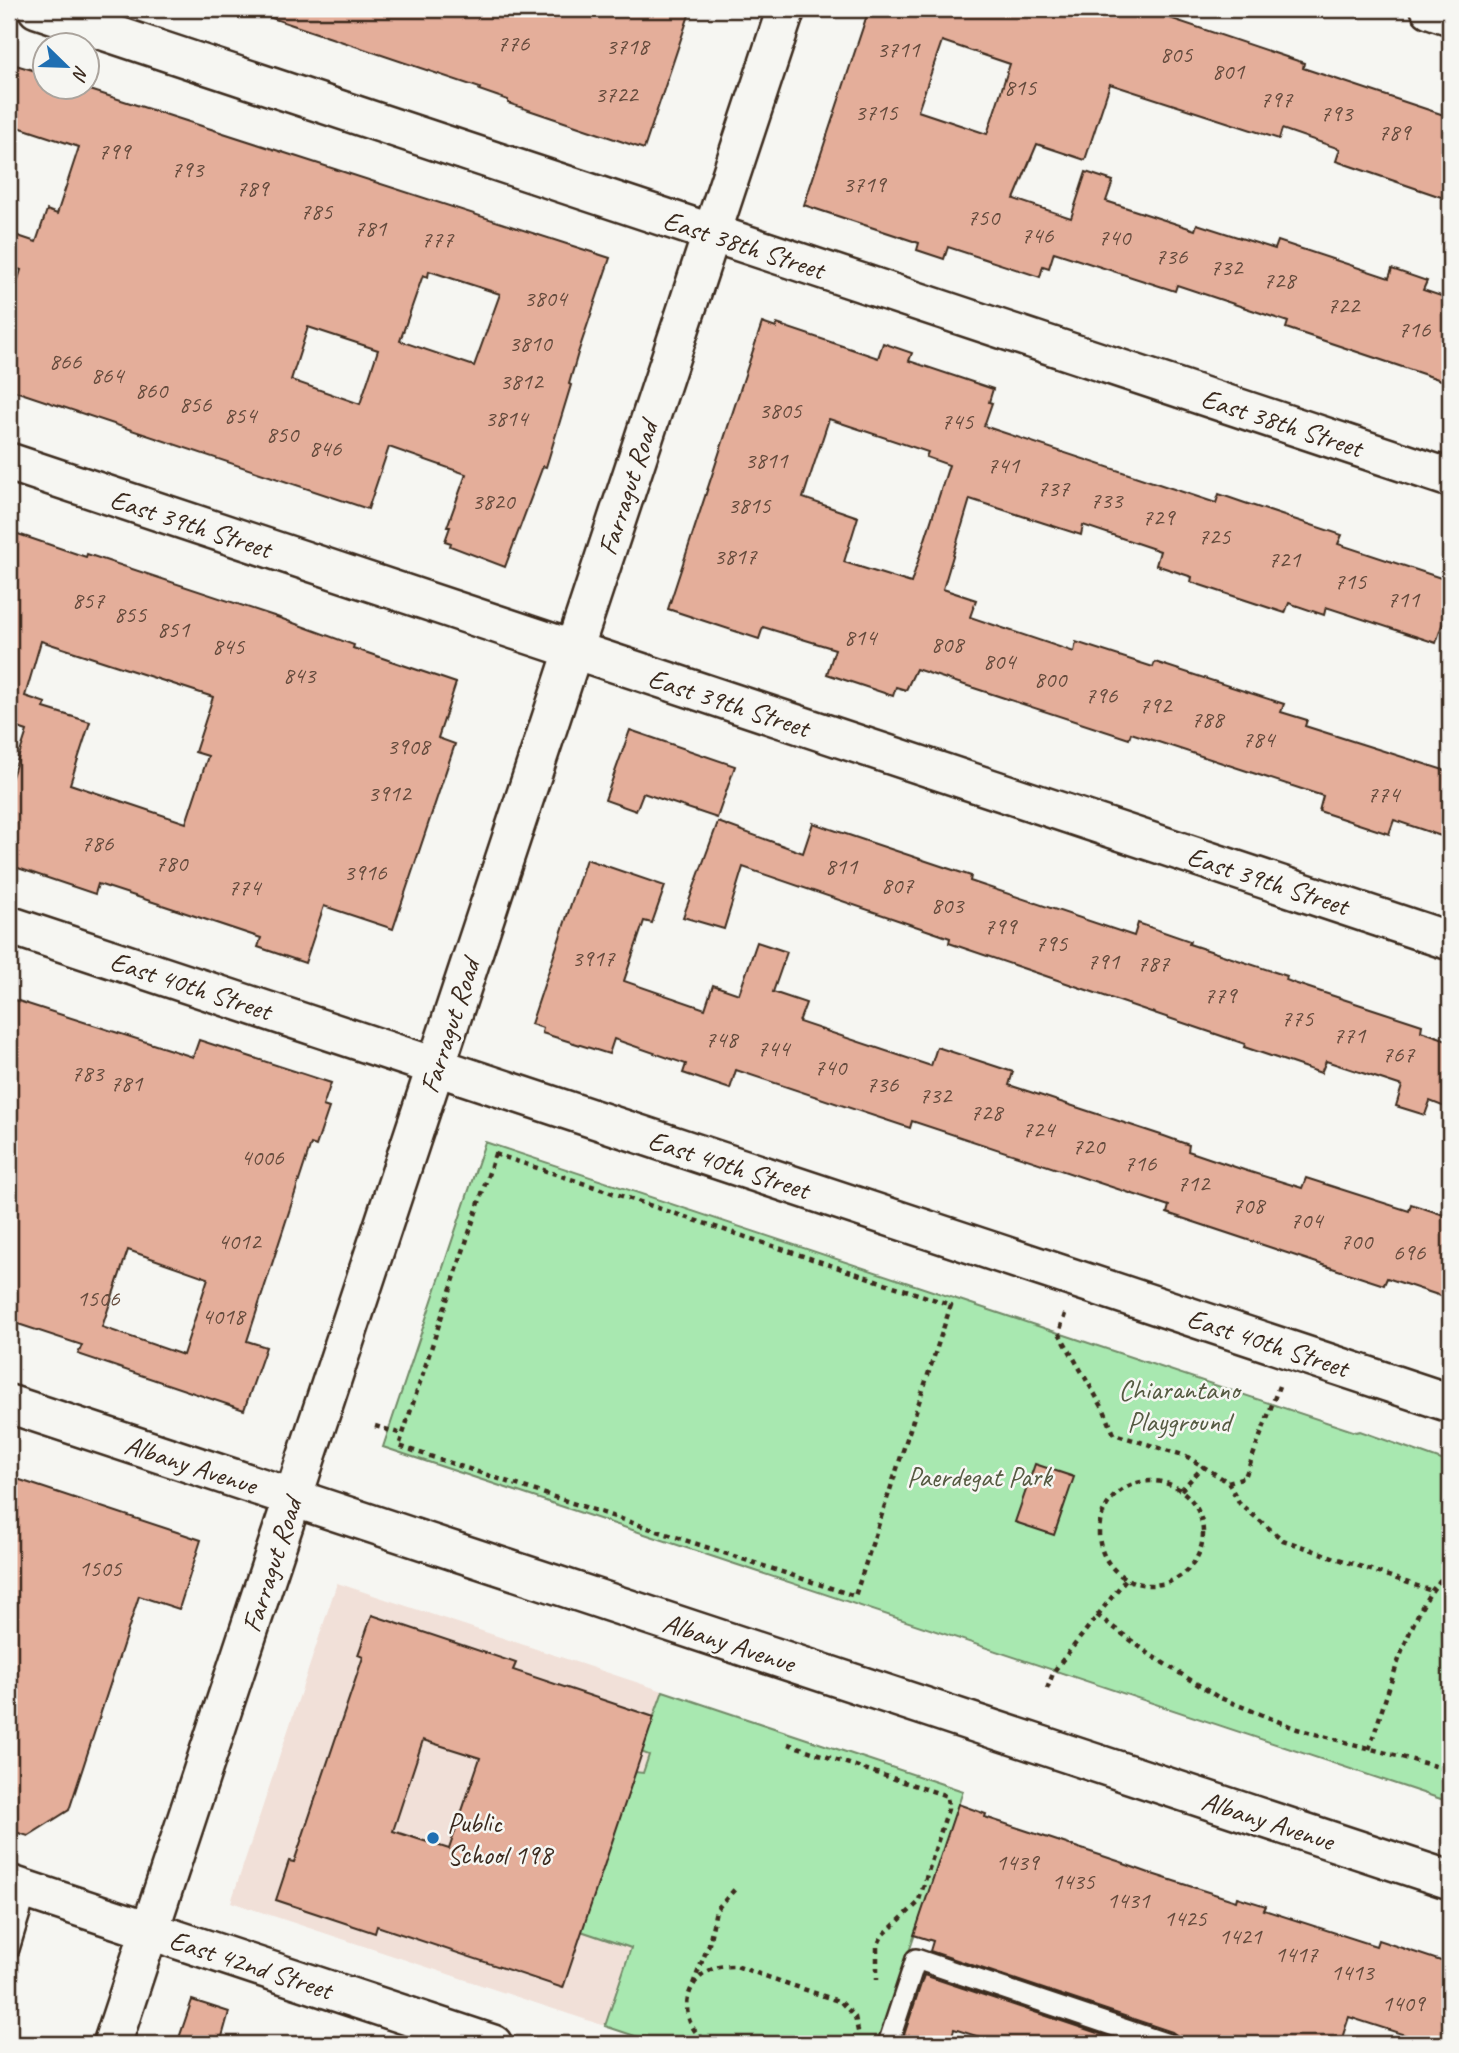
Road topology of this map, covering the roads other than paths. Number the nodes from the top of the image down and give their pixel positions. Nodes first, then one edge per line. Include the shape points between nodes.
1 (37, 9) edge
2 (786, 9) edge
3 (1430, 9) edge
4 (1450, 16) edge
5 (712, 233) junction
6 (9, 462) edge
7 (1450, 478) edge
8 (574, 650) junction
9 (9, 925) edge
10 (1450, 941) edge
11 (436, 1066) junction
12 (1450, 1402) edge
13 (9, 1404) edge
14 (293, 1498) junction
15 (1450, 1880) edge
16 (18, 1887) edge
17 (150, 1930) junction
18 (9, 1949) edge
19 (112, 2044) edge
20 (493, 2044) edge
21 (888, 2044) edge
22 (1168, 2044) edge

1 - 5 street, East 38th Street
2 - 5 street, Farragut Road
3 - 4 street
5 - 7 street, East 38th Street
5 - 8 street, Farragut Road
6 - 8 street, East 39th Street
8 - 10 street, East 39th Street
8 - 11 street, Farragut Road
9 - 11 street, East 40th Street
11 - 12 street, East 40th Street
11 - 14 street, Farragut Road
13 - 14 street, Albany Avenue
14 - 15 street, Albany Avenue
14 - 17 street, Farragut Road
16 - 17 street, East 42nd Street
16 - 18 lane
17 - 19 street, Farragut Road
17 - 20 street, East 42nd Street
21 - 22 lane via 916,1959

